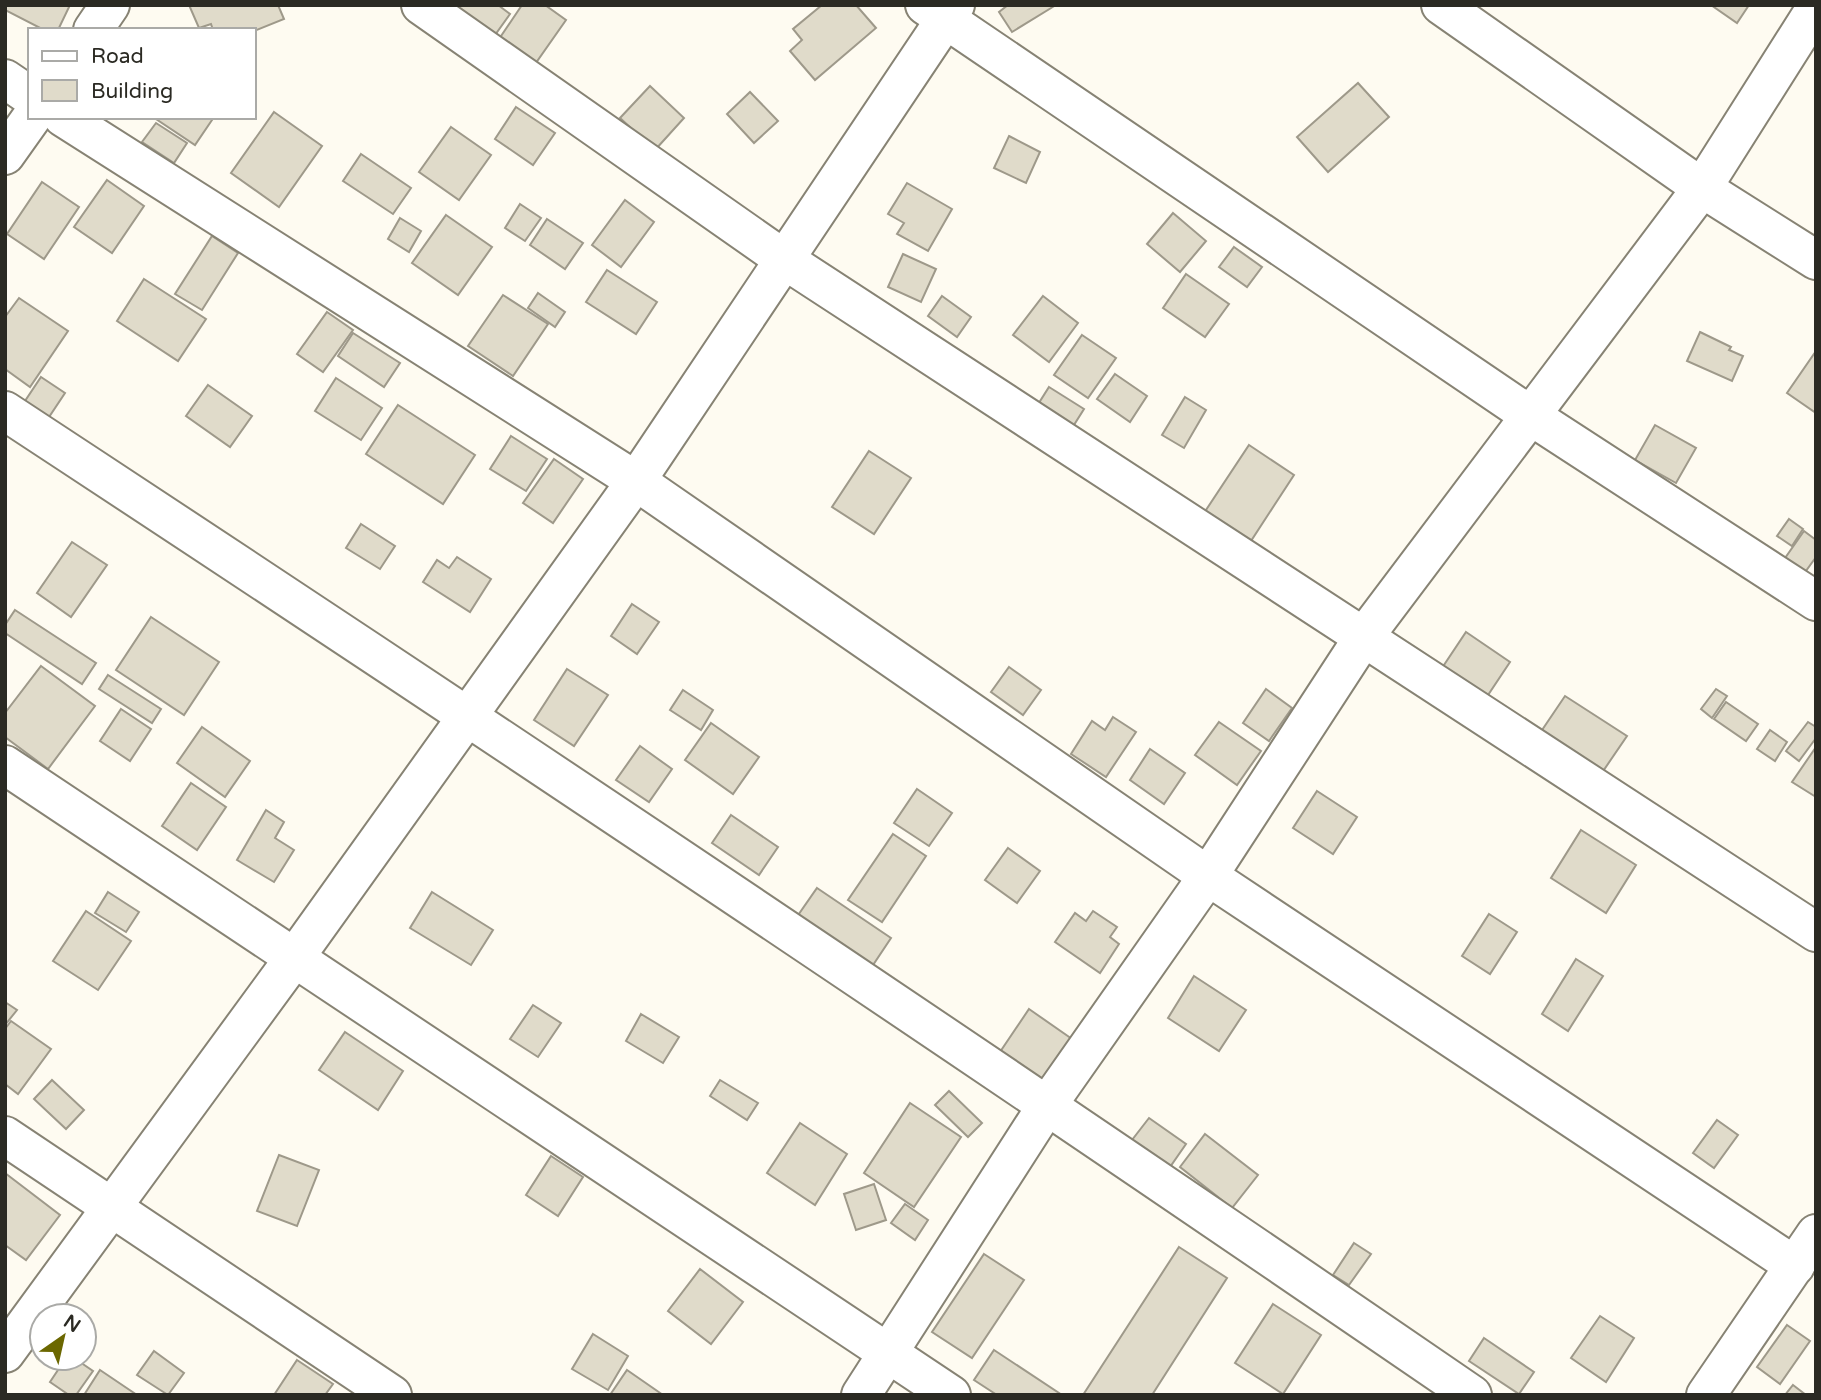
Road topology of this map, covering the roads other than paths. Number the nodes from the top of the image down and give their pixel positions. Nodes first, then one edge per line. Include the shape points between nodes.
1 (110, 5) edge
2 (421, 5) edge
3 (1441, 5) edge
4 (1816, 8) edge
5 (942, 10) edge
6 (94, 28) edge
7 (5, 79) edge
8 (28, 95) edge
9 (31, 119) edge
10 (66, 119) edge
11 (5, 155) edge
12 (1702, 188) junction
13 (785, 260) junction
14 (1816, 260) edge
15 (5, 411) edge
16 (1531, 416) junction
17 (636, 481) junction
18 (1816, 601) edge
19 (1363, 638) junction
20 (467, 715) junction
21 (5, 765) edge
22 (1208, 876) junction
23 (1816, 932) edge
24 (295, 957) junction
25 (1048, 1104) junction
26 (5, 1136) edge
27 (111, 1207) junction
28 (1816, 1234) edge
29 (1795, 1266) junction
30 (5, 1353) edge
31 (890, 1353) junction
32 (392, 1395) edge
33 (861, 1395) edge
34 (951, 1395) edge
35 (1472, 1395) edge
36 (1706, 1395) edge

1 - 6 street
2 - 13 street
3 - 12 street
4 - 12 street
5 - 13 street
5 - 16 street
7 - 8 street
9 - 11 street
10 - 17 street
12 - 14 street
12 - 16 street
13 - 17 street
13 - 19 street
15 - 20 street
16 - 18 street
16 - 19 street
17 - 20 street
17 - 22 street
19 - 22 street
19 - 23 street
20 - 24 street
20 - 25 street
21 - 24 street
22 - 25 street
22 - 29 street
24 - 27 street
24 - 31 street
25 - 31 street
25 - 35 street
26 - 27 street
27 - 30 street
27 - 32 street
28 - 29 street
29 - 36 street
31 - 33 street
31 - 34 street

